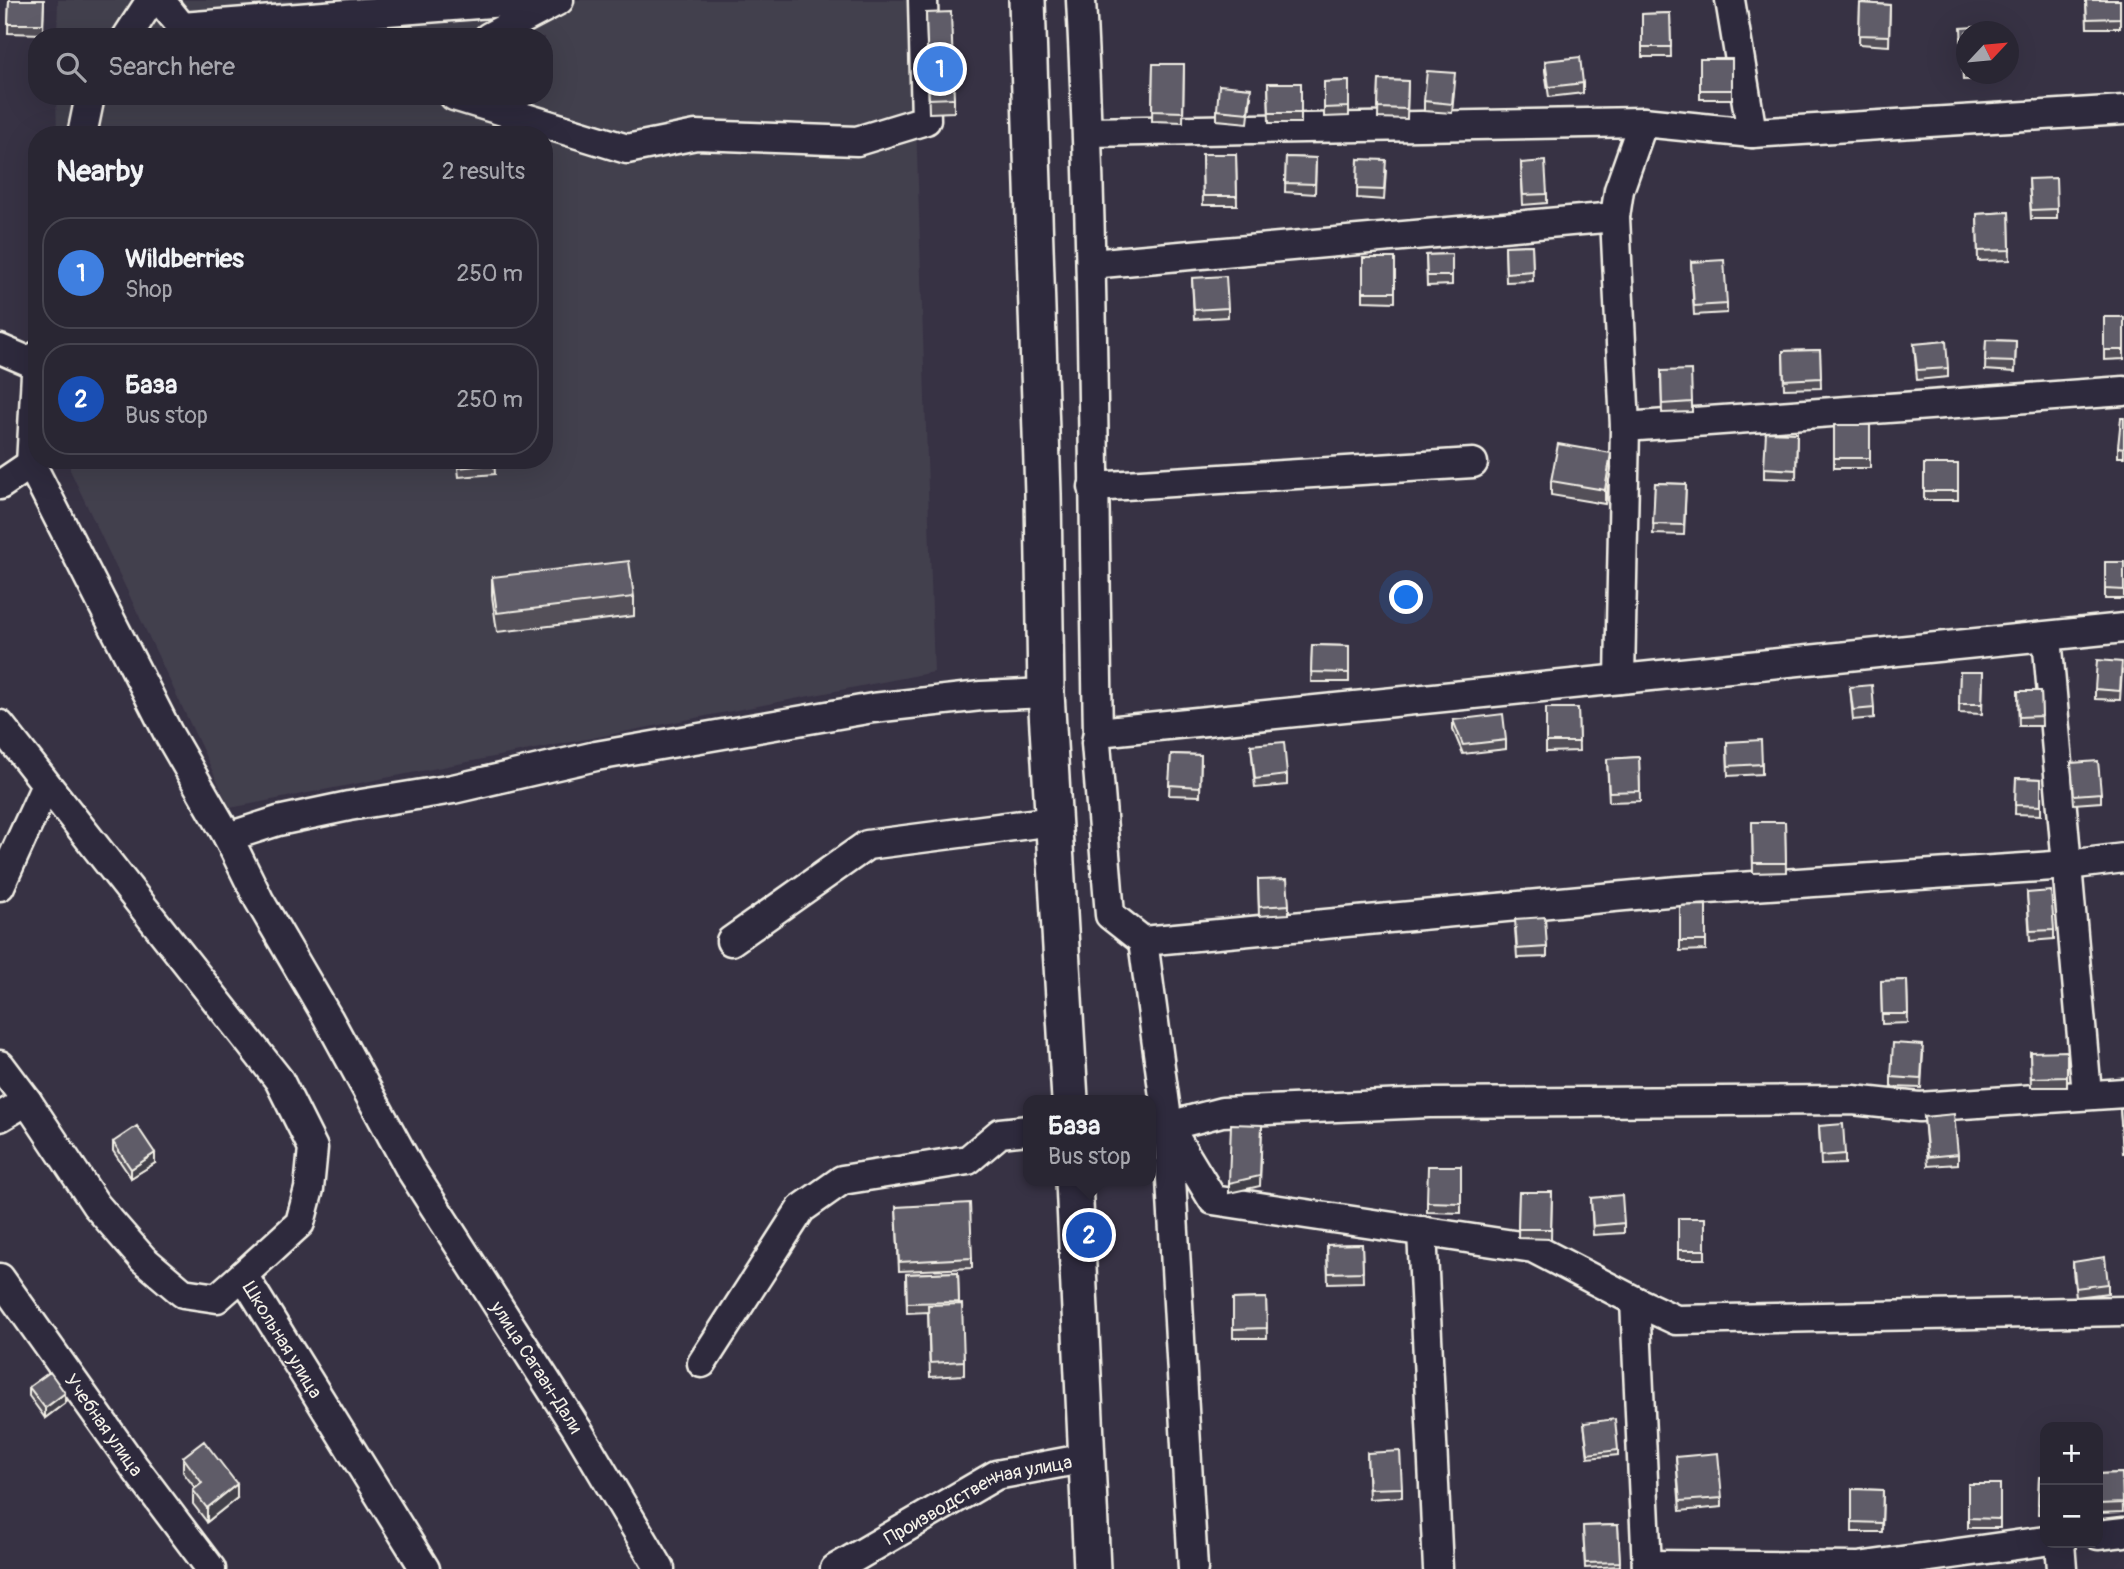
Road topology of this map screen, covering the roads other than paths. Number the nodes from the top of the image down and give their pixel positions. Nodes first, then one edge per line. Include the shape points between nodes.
1 (151, 0) edge
2 (160, 0) edge
3 (530, 0) edge
4 (559, 0) edge
5 (923, 0) edge
6 (1027, 0) edge
7 (1081, 0) edge
8 (1730, 0) edge
9 (133, 28) edge
10 (184, 28) edge
11 (231, 28) edge
12 (506, 28) edge
13 (88, 105) edge
14 (483, 105) edge
15 (2124, 110) edge
16 (1643, 122) junction
17 (84, 126) edge
18 (552, 126) edge
19 (553, 126) edge
20 (1088, 132) junction
21 (1752, 133) junction
22 (1615, 216) junction
23 (1091, 264) junction
24 (0, 349) edge
25 (28, 358) edge
26 (2124, 391) edge
27 (1625, 427) junction
28 (1474, 463) dead end
29 (28, 466) edge
30 (34, 469) edge
31 (0, 485) edge
32 (1093, 487) junction
33 (2124, 628) edge
34 (2047, 637) junction
35 (1619, 679) junction
36 (1046, 693) junction
37 (0, 725) edge
38 (1098, 732) junction
39 (46, 785) junction
40 (1053, 821) junction
41 (228, 837) junction
42 (2124, 858) edge
43 (2068, 864) junction
44 (0, 886) edge
45 (731, 941) dead end
46 (1143, 941) junction
47 (0, 1065) edge
48 (2124, 1093) edge
49 (2087, 1094) junction
50 (1070, 1095) edge
51 (27, 1101) junction
52 (0, 1117) edge
53 (1159, 1127) edge
54 (1023, 1131) edge
55 (1074, 1186) edge
56 (1422, 1231) junction
57 (243, 1275) junction
58 (0, 1278) edge
59 (1635, 1301) junction
60 (2124, 1311) edge
61 (702, 1363) dead end
62 (1087, 1458) junction
63 (2124, 1532) edge
64 (2103, 1534) edge
65 (2040, 1542) edge
66 (2060, 1548) edge
67 (1647, 1567) edge
68 (1858, 1568) edge
69 (211, 1569) edge
70 (425, 1569) edge
71 (660, 1569) edge
72 (835, 1569) edge
73 (1092, 1569) edge
74 (1193, 1569) edge
75 (1438, 1569) edge
76 (2062, 1569) edge

1 - 9 street
2 - 10 street
3 - 11 street
4 - 12 street
5 - 19 street via 926,120 857,141 695,135 627,149
6 - 36 main road
7 - 20 street
8 - 21 street
13 - 17 street
14 - 18 street
15 - 21 street
16 - 20 street
16 - 21 street
16 - 22 street via 1619,190
20 - 23 street
22 - 23 street
22 - 27 street
23 - 32 street
24 - 25 street
26 - 27 street
27 - 35 street
28 - 32 street
29 - 31 street
30 - 41 street, улица Сагаан-Дали via 169,733
32 - 38 street
33 - 34 street
34 - 35 street
34 - 43 street
35 - 38 street
36 - 40 main road
36 - 41 street via 873,708 596,756 453,789 278,821
37 - 39 street
38 - 46 street via 1110,915
39 - 44 street
39 - 57 street via 279,1080 313,1148 300,1223
40 - 45 street via 867,845
40 - 50 main road
41 - 71 street, улица Сагаан-Дали via 410,1167
42 - 43 street
43 - 46 street via 1678,891
43 - 49 street
46 - 53 street
47 - 51 street, Школьная улица
48 - 49 street
49 - 53 street via 1919,1107 1853,1100 1429,1103 1222,1112
51 - 52 street
51 - 57 street, Школьная улица via 96,1205 143,1259 183,1293 217,1298
53 - 56 street via 1213,1200
53 - 74 street
54 - 61 street via 1000,1133 968,1160 842,1180 800,1209
55 - 62 main road
56 - 59 street via 1533,1248
56 - 75 street
57 - 70 street, Школьная улица
58 - 69 street, Учебная улица
59 - 60 street via 1676,1320
59 - 67 street
62 - 72 street, Производственная улица via 996,1475
62 - 73 main road
63 - 64 street
65 - 68 street
66 - 76 street
67 - 68 street

